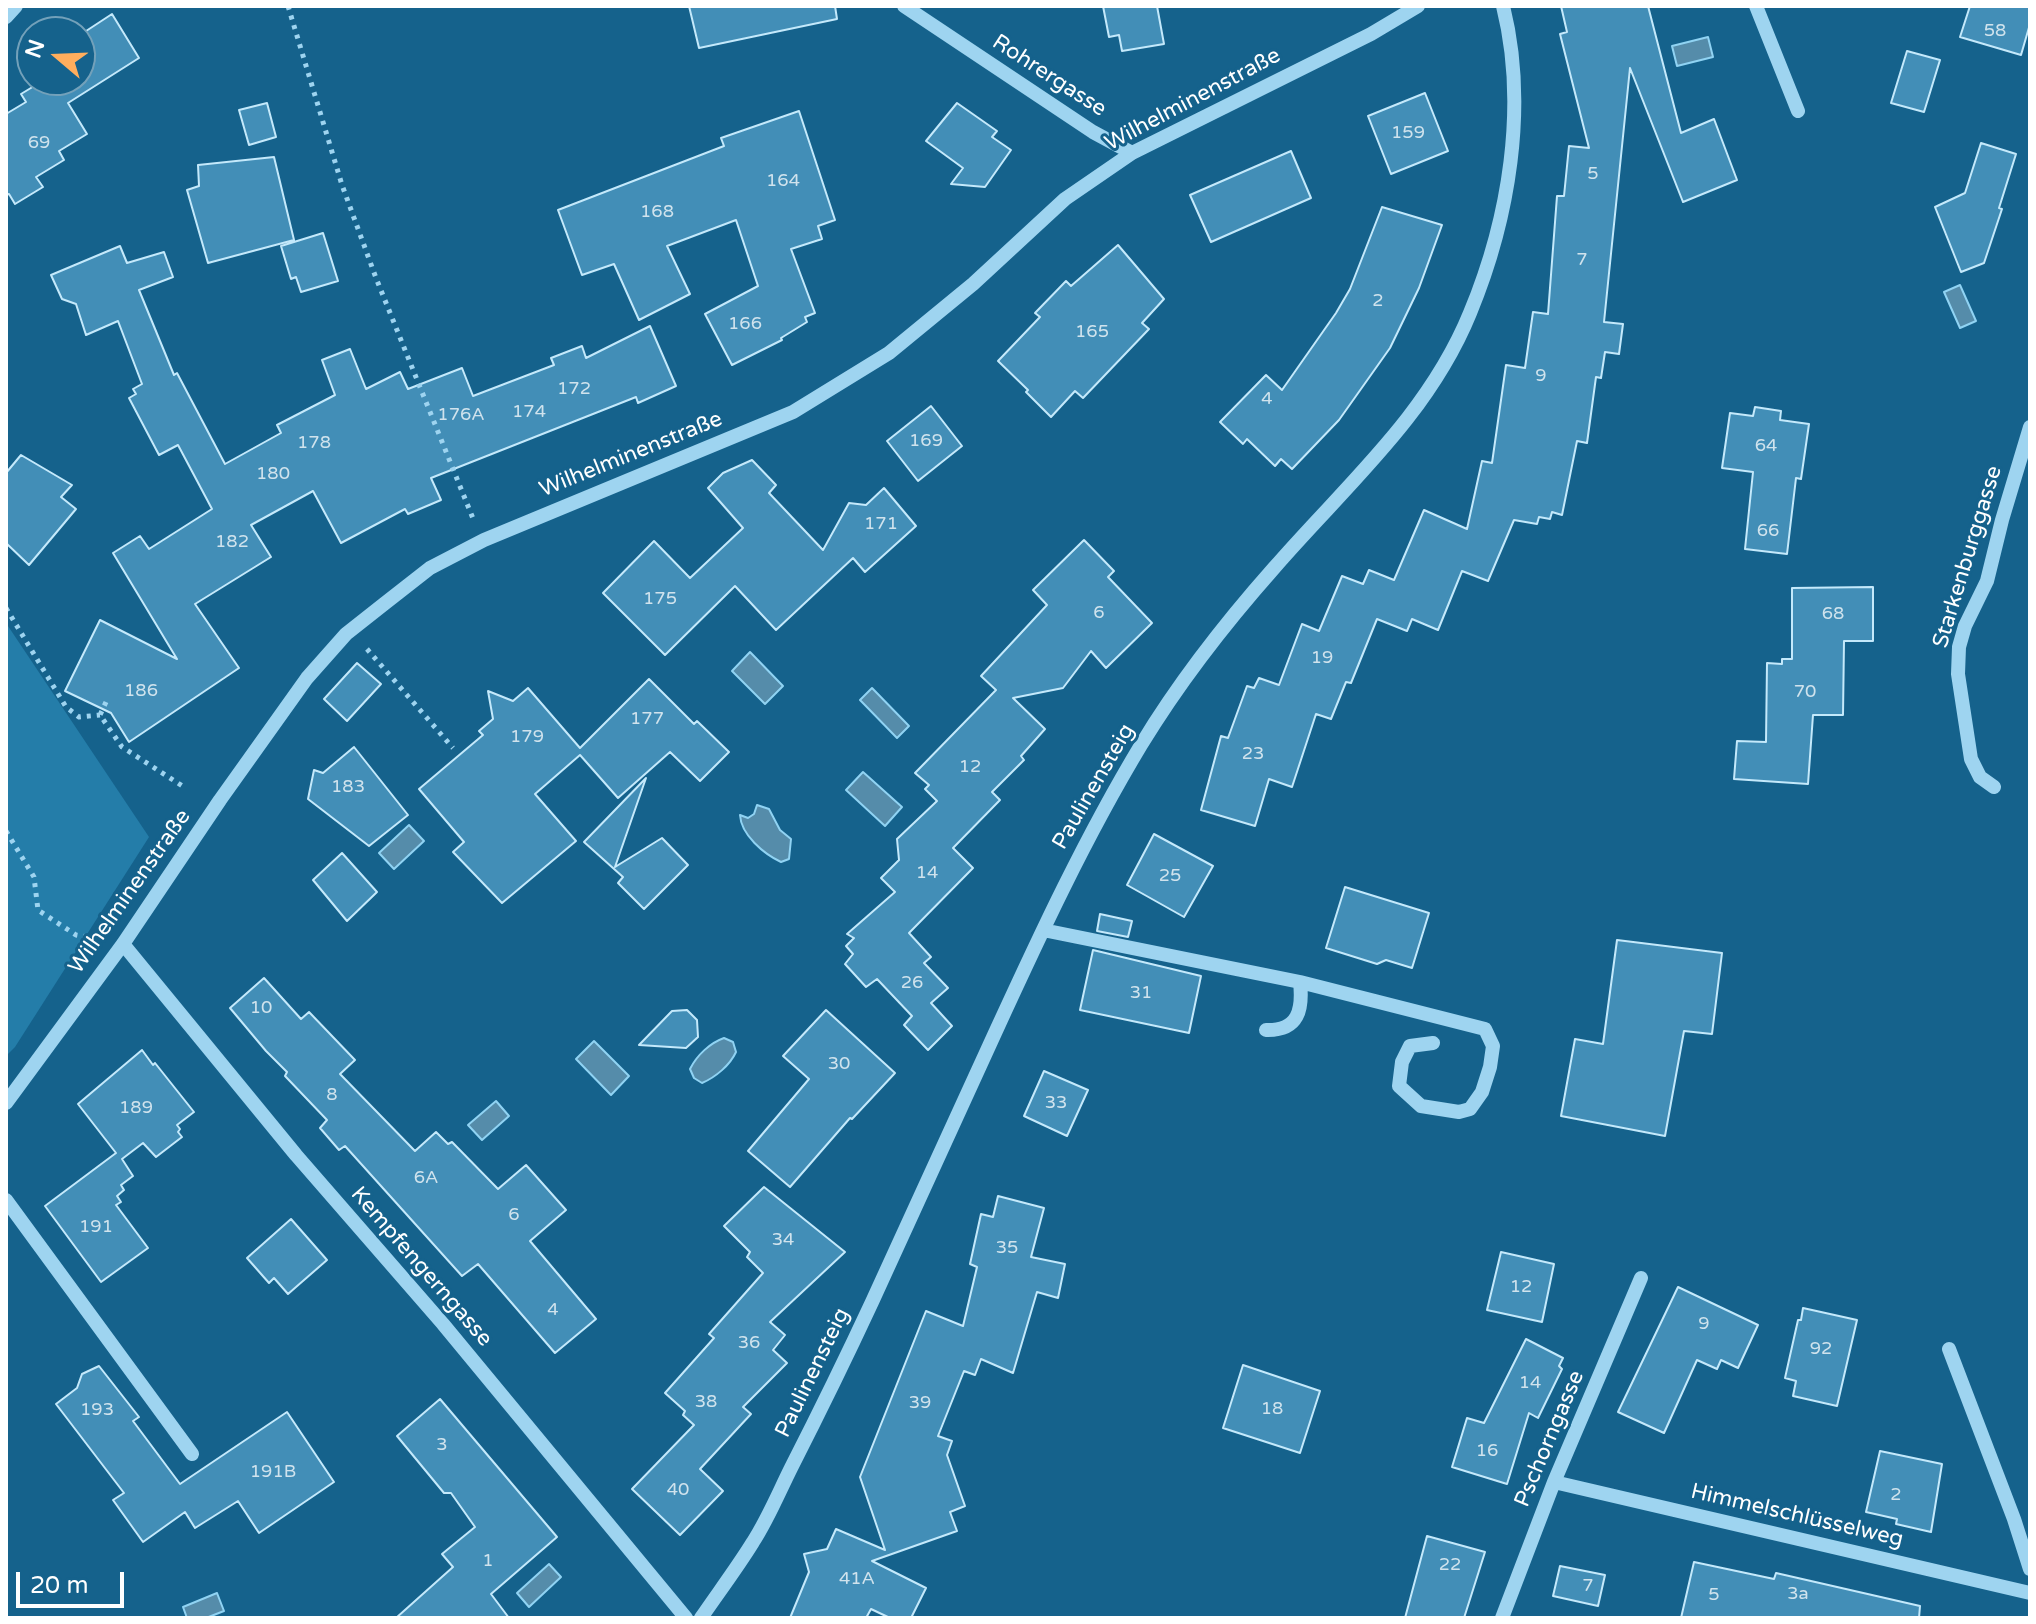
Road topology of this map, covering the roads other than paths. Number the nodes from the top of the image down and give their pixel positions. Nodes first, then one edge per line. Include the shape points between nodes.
1 (16, 6) edge
2 (904, 6) edge
3 (1418, 6) edge
4 (1503, 6) edge
5 (1756, 6) edge
6 (6, 17) edge
7 (1798, 111) dead end
8 (1132, 153) junction
9 (2030, 427) edge
10 (1994, 787) dead end
11 (1043, 930) junction
12 (123, 944) junction
13 (1300, 982) junction
14 (1266, 1030) dead end
15 (1433, 1043) dead end
16 (6, 1103) edge
17 (6, 1200) edge
18 (1641, 1278) dead end
19 (1949, 1349) dead end
20 (192, 1454) dead end
21 (1554, 1482) junction
22 (2030, 1569) edge
23 (2030, 1593) edge
24 (686, 1618) edge
25 (701, 1618) edge
26 (1502, 1618) edge

1 - 6 street
2 - 8 street, Rohrergasse
3 - 8 street, Wilhelminenstraße
4 - 11 street, Paulinensteig via 1514,99 1511,158 1488,265 1448,360 1375,461 1273,569 1143,742
5 - 7 street
8 - 12 street, Wilhelminenstraße via 1065,199 889,353 793,412 484,540 430,568 346,634 307,678
9 - 10 street, Starkenburggasse via 1987,581 1959,647 1971,759 1980,777
11 - 13 street
11 - 25 street, Paulinensteig via 838,1375 755,1540
12 - 16 street, Wilhelminenstraße
12 - 24 street, Kempfengerngasse
13 - 14 street via 1303,1005 1290,1025
13 - 15 street via 1485,1029 1493,1046 1490,1067 1470,1109 1421,1106 1399,1086 1410,1046
17 - 20 street
18 - 21 street, Pschorngasse
19 - 22 street
21 - 23 street, Himmelschlüsselweg
21 - 26 street, Pschorngasse

